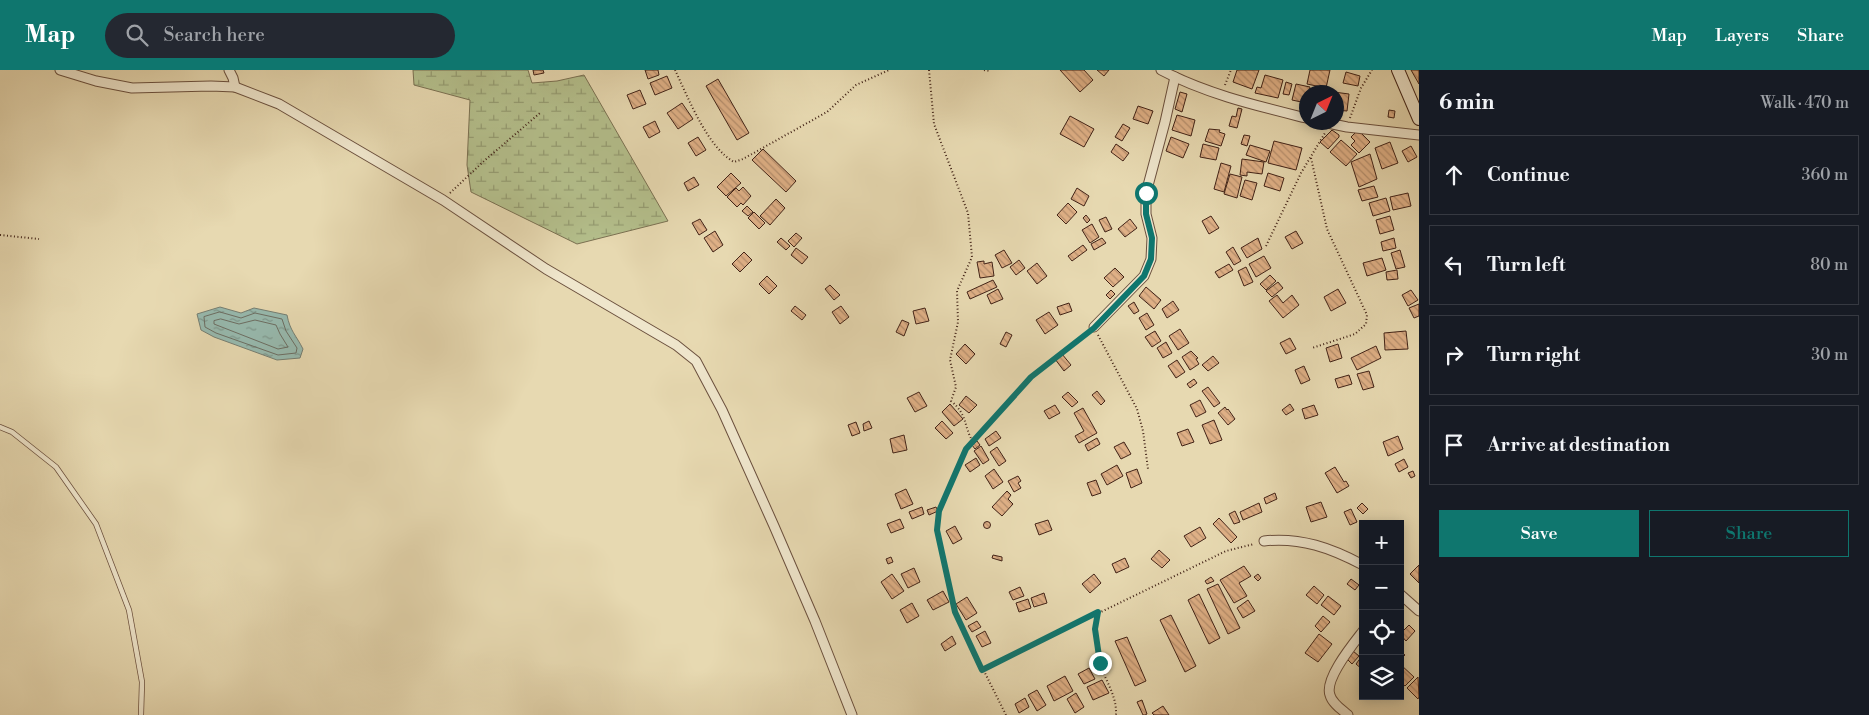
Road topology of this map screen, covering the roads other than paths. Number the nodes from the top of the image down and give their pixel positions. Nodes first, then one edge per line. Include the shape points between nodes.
1 (60, 70) edge
2 (229, 70) edge
3 (1161, 70) edge
4 (1398, 70) edge
5 (1175, 77) junction
6 (235, 87) junction
7 (1299, 116) edge
8 (1419, 119) edge
9 (1344, 126) edge
10 (1419, 135) edge
11 (1094, 328) road end
12 (0, 427) edge
13 (1264, 541) road end
14 (1359, 563) edge
15 (1404, 598) edge
16 (1419, 611) edge
17 (1359, 637) edge
18 (141, 715) edge
19 (852, 715) edge
20 (1348, 715) edge

1 - 6 street via 132,88
2 - 6 street
3 - 5 street
4 - 8 main road
5 - 7 street via 1222,95
5 - 11 street via 1146,193 1146,214 1152,238 1151,259 1144,276
6 - 19 street via 279,104 443,200 546,269 676,345 696,361 722,410 774,526
9 - 10 street
12 - 18 lane via 12,432 56,467 96,524 130,610 142,682
13 - 14 street via 1307,542 1327,547
15 - 16 street
17 - 20 street via 1329,686 1332,700

